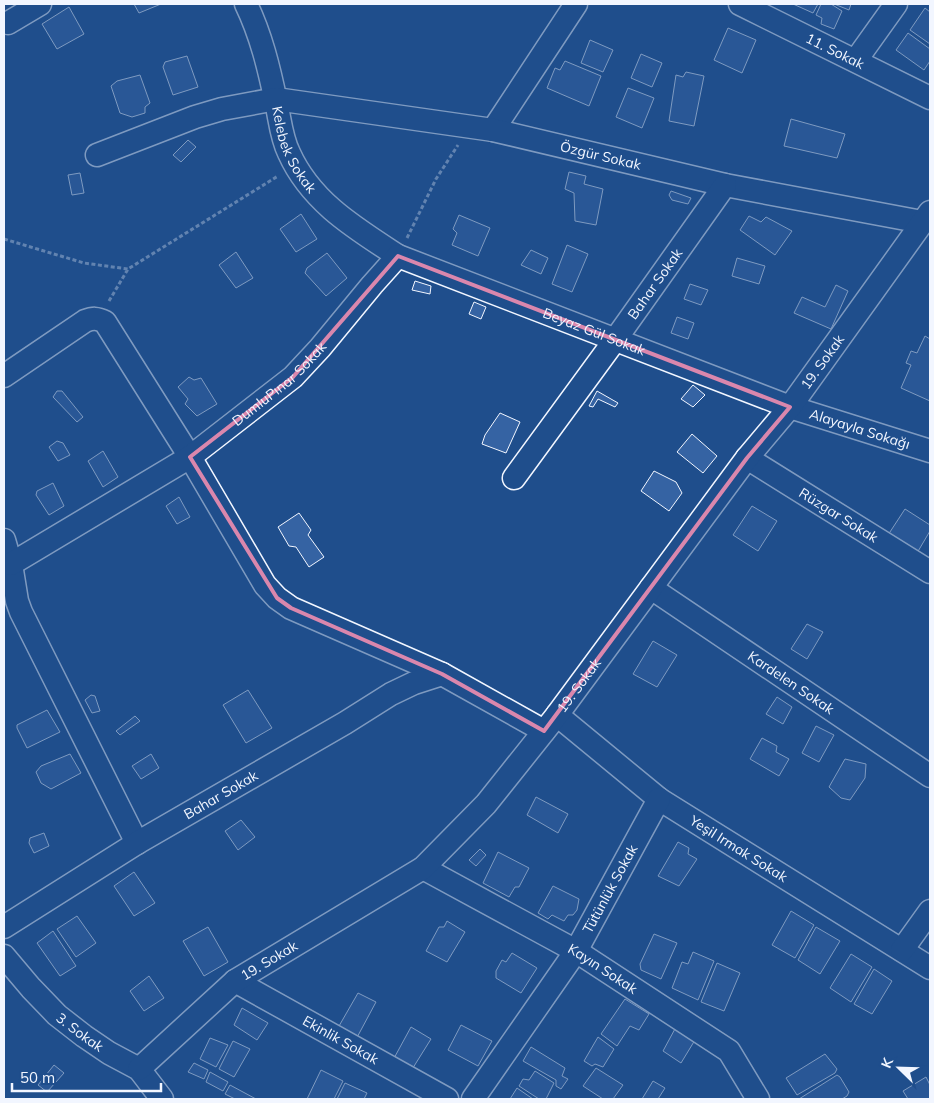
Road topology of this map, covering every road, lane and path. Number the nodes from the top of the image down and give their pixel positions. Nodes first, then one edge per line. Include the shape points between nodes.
1 (40, 4) edge
2 (246, 4) edge
3 (576, 4) edge
4 (740, 4) edge
5 (896, 4) edge
6 (8, 23) dead end
7 (856, 60) junction
8 (930, 98) edge
9 (276, 99) junction
10 (482, 128) junction
11 (97, 155) dead end
12 (296, 166) junction
13 (725, 185) junction
14 (926, 217) edge
15 (4, 239) edge
16 (398, 256) junction
17 (128, 270) junction
18 (98, 318) junction
19 (616, 340) junction
20 (4, 376) edge
21 (790, 407) junction
22 (930, 451) edge
23 (190, 457) junction
24 (747, 458) junction
25 (514, 478) dead end
26 (4, 540) edge
27 (11, 564) junction
28 (930, 571) edge
29 (651, 588) junction
30 (442, 674) junction
31 (551, 723) junction
32 (930, 776) edge
33 (659, 799) junction
34 (137, 843) junction
35 (422, 868) junction
36 (930, 911) edge
37 (4, 927) edge
38 (902, 950) junction
39 (576, 951) junction
40 (4, 956) edge
41 (930, 968) edge
42 (235, 981) junction
43 (139, 1069) junction
44 (162, 1099) edge
45 (446, 1099) edge
46 (473, 1099) edge
47 (758, 1099) edge

1 - 6 street
2 - 9 street, Kelebek Sokak via 259,33
3 - 10 street
4 - 7 street, 11. Sokak
5 - 7 street
7 - 8 street, 11. Sokak
9 - 10 street, Özgür Sokak
9 - 11 street, Özgür Sokak via 195,117
9 - 12 street, Kelebek Sokak via 283,138
10 - 13 street, Özgür Sokak
10 - 16 path via 449,158
12 - 16 street, Kelebek Sokak via 330,208
12 - 17 path
13 - 14 street, Özgür Sokak
13 - 19 street, Bahar Sokak
14 - 21 street, 19. Sokak
15 - 17 path via 84,263
16 - 19 street, Beyaz Gül Sokak
16 - 23 street, DumluPınar Sokak via 293,377
17 - 18 path
18 - 20 street via 85,321
18 - 23 street, Yeşil Irmak Sokak via 110,327
19 - 21 street, Beyaz Gül Sokak
19 - 25 street, Bahar Sokak
21 - 22 street, Alayayla Sokağı
21 - 24 street, 19. Sokak
23 - 27 street, DumluPınar Sokak
23 - 30 street, Yeşil Irmak Sokak via 266,585 277,598 291,608
24 - 28 street, Rüzgar Sokak
24 - 29 street, 19. Sokak
26 - 27 street
27 - 34 street via 21,612
29 - 31 street, 19. Sokak
29 - 32 street, Kardelen Sokak
30 - 31 street, Yeşil Irmak Sokak
30 - 34 street, Bahar Sokak via 391,694
31 - 33 street, Yeşil Irmak Sokak
31 - 35 street, 19. Sokak via 486,804
33 - 38 street, Yeşil Irmak Sokak
33 - 39 street, Tütünlük Sokak
34 - 37 street, Bahar Sokak
35 - 39 street, Kayın Sokak
35 - 42 street, 19. Sokak
36 - 38 street
38 - 41 street, Yeşil Irmak Sokak
39 - 46 street, Tütünlük Sokak
39 - 47 street, Kayın Sokak via 728,1051
40 - 43 street, 3. Sokak via 57,1015 109,1053
42 - 43 street, 19. Sokak
42 - 45 street, Ekinlik Sokak
43 - 44 street, 3. Sokak

